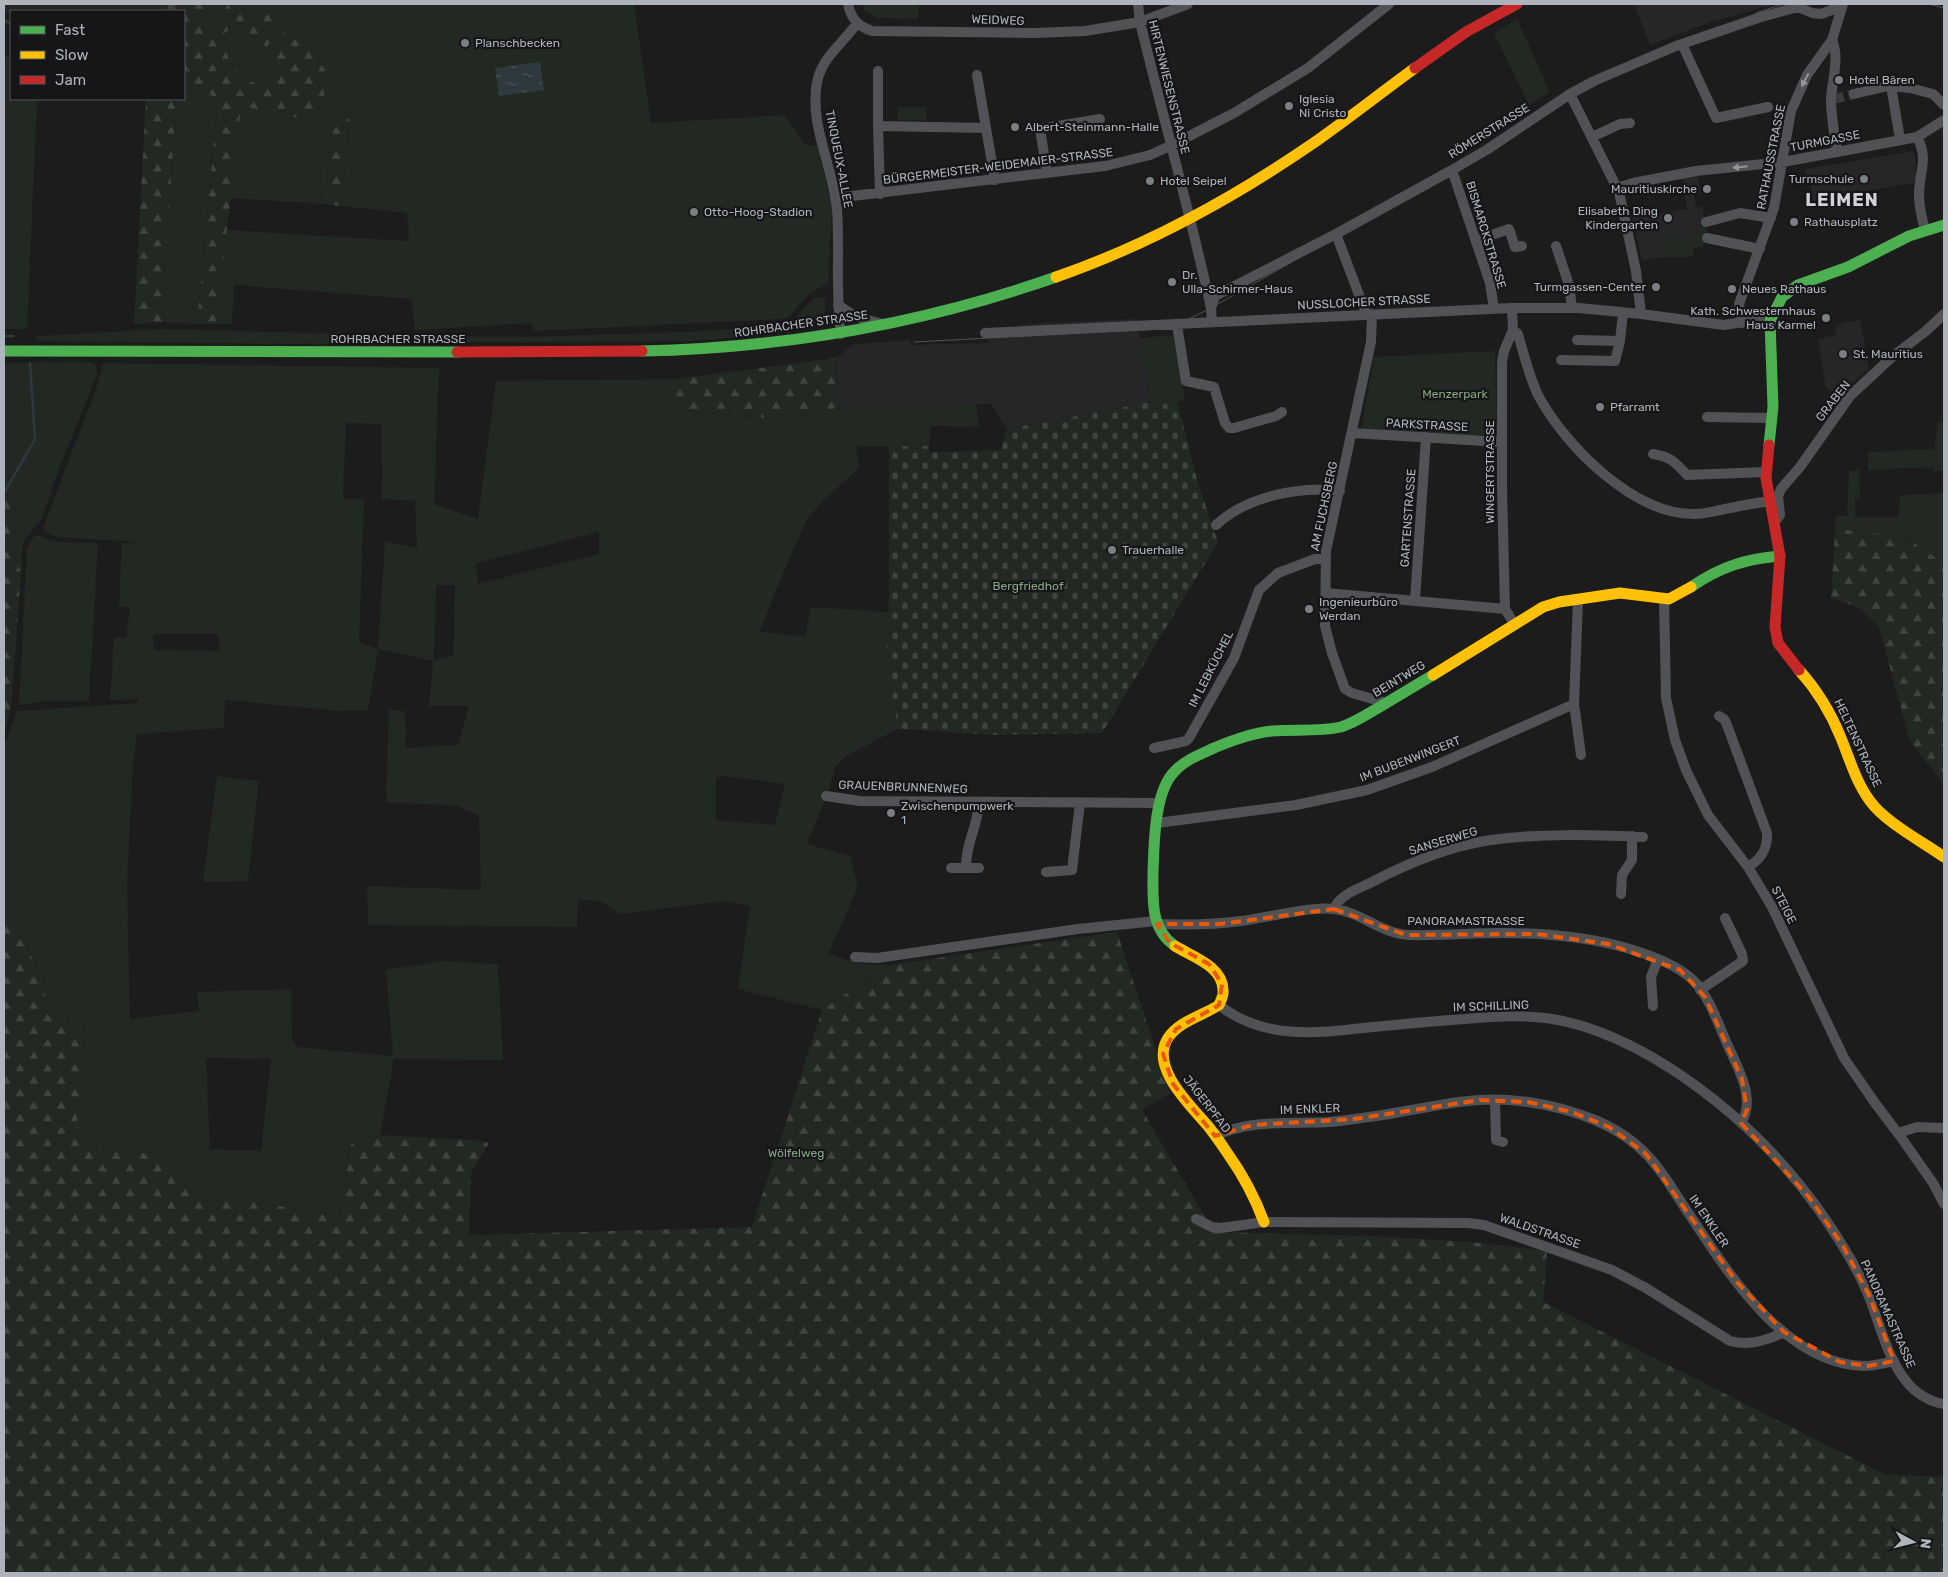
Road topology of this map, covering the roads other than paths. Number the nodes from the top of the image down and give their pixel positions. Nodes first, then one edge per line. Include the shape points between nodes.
1 (848, 4) edge
2 (1138, 4) edge
3 (1188, 4) edge
4 (1389, 4) edge
5 (1517, 4) edge
6 (1798, 5) edge
7 (1842, 5) edge
8 (1140, 22) junction
9 (857, 23) junction
10 (1832, 40) junction
11 (1685, 43) junction
12 (878, 71) dead end
13 (977, 75) dead end
14 (1891, 86) junction
15 (1570, 94) junction
16 (1854, 94) tunnel mouth
17 (1944, 105) edge
18 (1768, 107) dead end
19 (1100, 119) dead end
20 (1944, 120) edge
21 (1630, 123) dead end
22 (878, 126) junction
23 (986, 128) junction
24 (1592, 137) junction
25 (1917, 137) junction
26 (1900, 139) junction
27 (1170, 146) junction
28 (1837, 150) junction
29 (1783, 162) junction
30 (1452, 170) junction
31 (1047, 173) junction
32 (995, 180) junction
33 (1617, 188) junction
34 (880, 194) junction
35 (835, 198) junction
36 (1190, 217) junction
37 (1771, 218) junction
38 (1706, 222) dead end
39 (1944, 225) edge
40 (1925, 230) junction
41 (1336, 234) junction
42 (1707, 238) dead end
43 (1477, 240) junction
44 (1556, 246) dead end
45 (1515, 247) dead end
46 (1760, 249) junction
47 (838, 306) junction
48 (1211, 308) junction
49 (1512, 308) junction
50 (1572, 308) junction
51 (1494, 309) junction
52 (1623, 312) junction
53 (1641, 314) junction
54 (1944, 314) edge
55 (1368, 315) junction
56 (1770, 321) junction
57 (1212, 322) junction
58 (1742, 322) junction
59 (887, 325) junction
60 (1177, 325) junction
61 (1513, 330) junction
62 (985, 333) dead end
63 (841, 334) junction
64 (1577, 340) dead end
65 (1620, 341) junction
66 (4, 351) edge
67 (1561, 360) dead end
68 (1282, 412) dead end
69 (1707, 417) dead end
70 (1772, 418) junction
71 (1352, 433) junction
72 (1426, 438) junction
73 (1502, 442) junction
74 (1653, 454) dead end
75 (1766, 472) junction
76 (1340, 491) junction
77 (1770, 501) junction
78 (1774, 523) junction
79 (1216, 525) dead end
80 (1780, 556) junction
81 (1326, 559) junction
82 (1326, 593) junction
83 (1664, 598) junction
84 (1415, 600) junction
85 (1578, 600) junction
86 (1505, 608) junction
87 (1515, 624) junction
88 (1386, 703) junction
89 (1574, 704) junction
90 (1720, 716) dead end
91 (1154, 748) dead end
92 (1582, 754) dead end
93 (826, 796) dead end
94 (979, 803) junction
95 (1080, 803) junction
96 (1159, 803) junction
97 (1157, 823) junction
98 (1632, 836) junction
99 (1644, 837) dead end
100 (1944, 857) edge
101 (1748, 867) junction
102 (951, 868) dead end
103 (966, 868) junction
104 (979, 868) dead end
105 (1046, 872) dead end
106 (1621, 894) dead end
107 (1334, 909) junction
108 (1724, 918) dead end
109 (1157, 923) junction
110 (855, 957) dead end
111 (1658, 959) junction
112 (1700, 990) junction
113 (1219, 1005) junction
114 (1653, 1006) dead end
115 (1496, 1100) junction
116 (1741, 1123) junction
117 (1944, 1128) edge
118 (1898, 1133) junction
119 (1215, 1136) junction
120 (1496, 1142) dead end
121 (1944, 1204) edge
122 (1196, 1219) dead end
123 (1264, 1222) junction
124 (1784, 1332) junction
125 (1894, 1361) junction
126 (1944, 1404) edge

1 - 9 street
2 - 8 street, HIRTENWIESENSTRASSE
3 - 8 street, WEIDWEG
4 - 27 street, BÜRGERMEISTER-WEIDEMAIER-STRASSE via 1308,68 1234,113
5 - 36 street, ROHRBACHER STRASSE via 1448,44 1278,166
6 - 7 street, RÖMERSTRASSE via 1821,14
6 - 11 street, RÖMERSTRASSE
7 - 10 street, RATHAUSSTRASSE
8 - 9 street, WEIDWEG via 1085,31 1035,33 879,31
8 - 27 street, HIRTENWIESENSTRASSE
9 - 35 street, TINQUEUX-ALLEE via 827,56 817,87 818,123
10 - 28 street via 1835,53 1832,118
10 -> 29 street, RATHAUSSTRASSE via 1807,75 1796,98
11 - 15 street, RÖMERSTRASSE
11 - 18 street via 1716,118
12 - 22 street
13 - 23 street
14 - 16 street
14 - 17 street via 1933,94
14 - 26 street
15 - 24 street
15 - 30 street, RÖMERSTRASSE
19 - 31 street via 1040,129
20 - 25 street, TURMGASSE
21 - 24 street via 1620,124
22 - 23 street
22 - 34 street
23 - 32 street
24 - 33 street
25 - 26 street, TURMGASSE
25 - 40 street via 1924,162 1919,194
26 - 28 street, TURMGASSE
27 - 31 street, BÜRGERMEISTER-WEIDEMAIER-STRASSE via 1105,166
27 - 36 street, HIRTENWIESENSTRASSE
28 - 29 street, TURMGASSE
29 -> 33 street, TURMGASSE via 1696,172
29 - 37 street, RATHAUSSTRASSE
30 - 41 street, RÖMERSTRASSE
30 - 43 street, BISMARCKSTRASSE
31 - 32 street, BÜRGERMEISTER-WEIDEMAIER-STRASSE
32 - 34 street, BÜRGERMEISTER-WEIDEMAIER-STRASSE
33 - 53 street via 1636,271
34 - 35 street, BÜRGERMEISTER-WEIDEMAIER-STRASSE
35 - 47 street, TINQUEUX-ALLEE
36 - 48 street, HIRTENWIESENSTRASSE
36 - 59 street, ROHRBACHER STRASSE via 1118,253 1037,283
37 - 38 street via 1740,213
37 - 46 street, RATHAUSSTRASSE
39 - 40 street
40 - 56 street via 1844,269 1792,289 1782,297
41 - 48 street, RÖMERSTRASSE via 1215,296
41 - 55 street, AM FUCHSBERG
42 - 46 street
43 - 45 street via 1509,229
43 - 51 street, BISMARCKSTRASSE
44 - 50 street via 1569,285
46 - 58 street, RATHAUSSTRASSE via 1740,301
47 - 59 street via 856,318
47 - 63 street, TINQUEUX-ALLEE
48 - 57 street, HIRTENWIESENSTRASSE
49 - 50 street, NUSSLOCHER STRASSE
49 - 51 street, NUSSLOCHER STRASSE
49 - 61 street, WINGERTSTRASSE
50 - 52 street, NUSSLOCHER STRASSE
51 - 55 street, NUSSLOCHER STRASSE
52 - 53 street, NUSSLOCHER STRASSE
52 - 65 street
53 - 58 street, NUSSLOCHER STRASSE via 1724,325
54 - 78 street, GRABEN via 1850,396 1781,489 1778,496 1780,515
55 - 57 street, NUSSLOCHER STRASSE
55 - 71 street, AM FUCHSBERG via 1372,342
56 - 58 street
56 - 70 street, HELTENSTRASSE
57 - 60 street, NUSSLOCHER STRASSE
59 - 63 street, ROHRBACHER STRASSE
60 - 62 street, NUSSLOCHER STRASSE
60 - 68 street via 1186,381 1214,387 1228,428
61 - 73 street, WINGERTSTRASSE via 1503,355
61 - 77 street via 1518,334 1534,386 1553,419 1579,450 1616,483 1647,503 1679,513 1697,514
63 - 66 street, ROHRBACHER STRASSE via 741,347 671,350
64 - 65 street
65 - 67 street via 1615,361
69 - 70 street
70 - 75 street, HELTENSTRASSE
71 - 72 street, PARKSTRASSE
71 - 76 street, AM FUCHSBERG
72 - 73 street, PARKSTRASSE
72 - 84 street, GARTENSTRASSE
73 - 86 street, WINGERTSTRASSE
74 - 75 street via 1675,461 1687,475
75 - 77 street, HELTENSTRASSE
76 - 79 street via 1320,489 1269,497 1241,507
76 - 81 street, AM FUCHSBERG
77 - 78 street, HELTENSTRASSE
78 - 80 street, HELTENSTRASSE
80 - 83 street, BEINTWEG via 1755,558 1736,564 1708,576 1677,596
80 - 100 street, HELTENSTRASSE via 1775,627 1782,649 1826,706 1842,737 1857,779 1870,801
81 - 82 street, AM FUCHSBERG
81 - 91 street, IM LEBKÜCHEL via 1278,573 1260,588 1234,658 1189,738
82 - 84 street
82 - 88 street, AM FUCHSBERG via 1326,631 1344,686 1352,693
83 - 85 street, BEINTWEG via 1620,593
83 - 101 street, STEIGE via 1665,684 1675,740 1708,815
84 - 86 street
85 - 87 street, BEINTWEG via 1543,607
85 - 89 street
86 - 87 street
87 - 88 street, BEINTWEG
88 - 96 street, BEINTWEG via 1341,727 1260,733 1189,760 1170,776
89 - 92 street
89 - 97 street, IM BUBENWINGERT via 1432,767 1367,790 1296,805
90 - 101 street via 1724,719 1767,833 1764,852
93 - 94 street, GRAUENBRUNNENWEG via 855,800
94 - 95 street, GRAUENBRUNNENWEG
94 - 103 street, GRAUENBRUNNENWEG
95 - 96 street, GRAUENBRUNNENWEG
95 - 105 street via 1076,870
96 - 97 street, BEINTWEG
97 - 109 street, BEINTWEG via 1154,894
98 - 99 street, SANSERWEG
98 - 106 street via 1632,860 1622,875
98 - 107 street, SANSERWEG via 1538,836 1470,844 1384,875 1345,896
101 - 118 street, STEIGE via 1772,907 1844,1058
102 - 103 street
103 - 104 street
107 - 109 street, PANORAMASTRASSE via 1220,924
107 - 111 street, PANORAMASTRASSE via 1356,914 1399,934 1559,935 1634,950
108 - 112 street via 1743,961
109 - 110 street via 1088,927 878,958
109 - 113 street via 1170,943 1215,970 1223,988
111 - 112 street, PANORAMASTRASSE via 1684,973
111 - 114 street via 1651,977
112 - 116 street, PANORAMASTRASSE via 1742,1079 1747,1110
113 - 116 street, IM SCHILLING via 1252,1024 1312,1033 1497,1017 1533,1016 1562,1021 1612,1037 1642,1051 1699,1088
113 - 119 street, JÄGERPFAD via 1176,1029 1166,1040 1163,1054 1166,1071 1173,1084
115 - 119 street, IM ENKLER via 1460,1102 1354,1119 1252,1125
115 - 120 street
115 - 124 street, IM ENKLER via 1528,1102 1572,1112 1609,1127 1641,1150 1666,1179 1736,1281
116 - 125 street, PANORAMASTRASSE via 1809,1196 1843,1246 1869,1295
117 - 118 street via 1918,1127
118 - 121 street, STEIGE
119 - 123 street, JÄGERPFAD via 1245,1180
122 - 123 street via 1221,1228
123 - 124 street, WALDSTRASSE via 1478,1224 1612,1270 1730,1341 1754,1342
124 - 125 street, IM ENKLER via 1814,1352 1840,1362 1868,1366
125 - 126 street, PANORAMASTRASSE via 1913,1389

